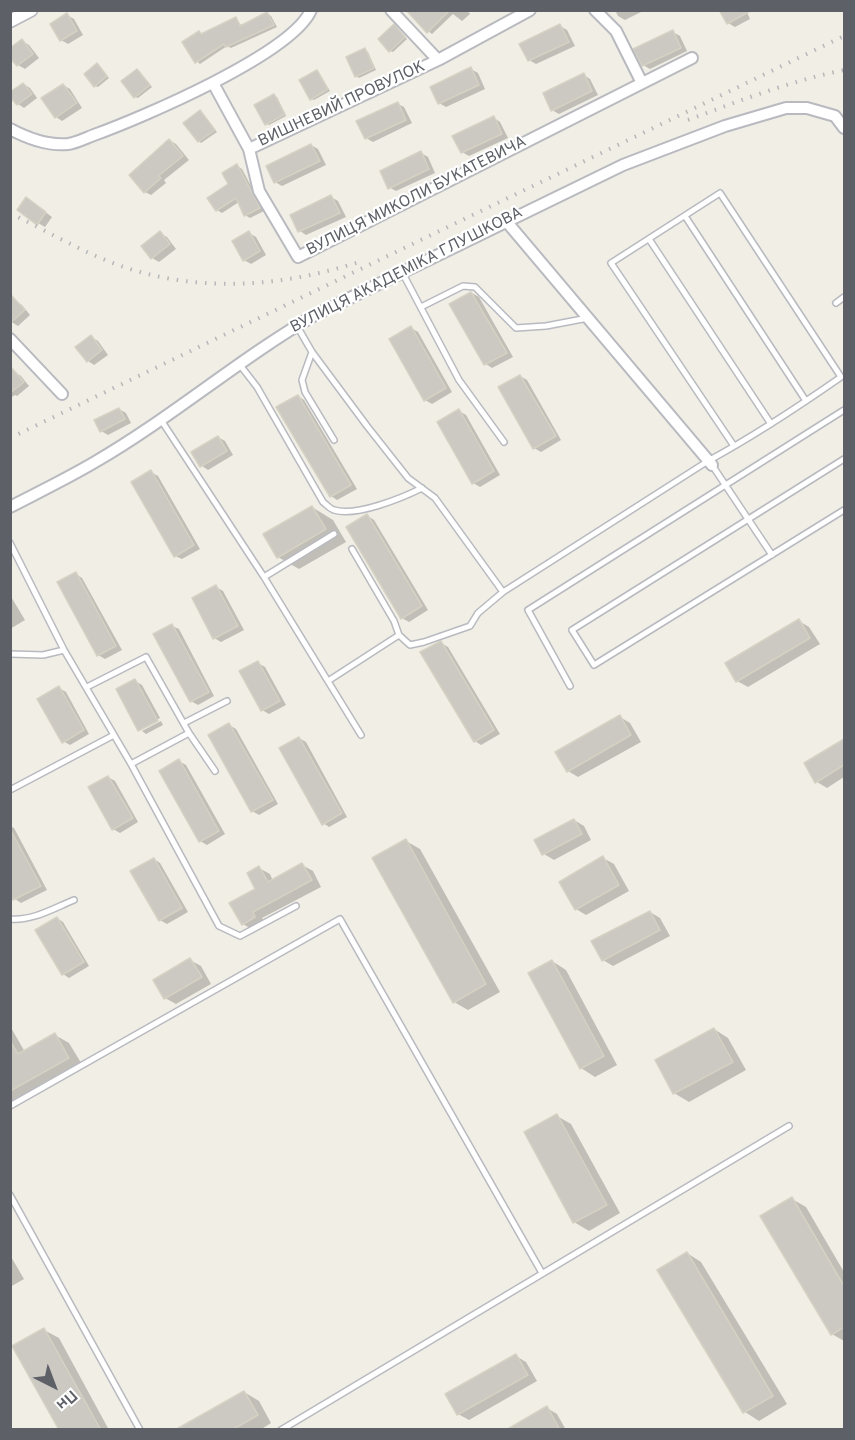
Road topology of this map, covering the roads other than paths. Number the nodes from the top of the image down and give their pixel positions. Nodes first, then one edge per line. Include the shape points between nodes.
1 (32, 10) edge
2 (311, 10) edge
3 (392, 10) edge
4 (531, 10) edge
5 (595, 10) edge
6 (10, 21) edge
7 (692, 58) dead end
8 (438, 60) junction
9 (213, 83) junction
10 (642, 83) junction
11 (844, 128) edge
12 (10, 129) edge
13 (249, 149) junction
14 (685, 216) junction
15 (506, 221) junction
16 (649, 239) junction
17 (402, 272) junction
18 (844, 297) edge
19 (836, 303) dead end
20 (421, 307) junction
21 (588, 318) junction
22 (297, 326) junction
23 (10, 339) edge
24 (312, 352) junction
25 (240, 365) junction
26 (62, 394) dead end
27 (806, 401) junction
28 (844, 410) edge
29 (160, 419) junction
30 (771, 424) junction
31 (334, 440) dead end
32 (504, 442) dead end
33 (734, 446) junction
34 (844, 459) edge
35 (710, 463) junction
36 (726, 484) junction
37 (422, 488) junction
38 (10, 507) edge
39 (844, 510) edge
40 (748, 519) junction
41 (334, 534) dead end
42 (10, 543) edge
43 (352, 549) dead end
44 (772, 555) junction
45 (264, 578) junction
46 (503, 592) junction
47 (399, 635) junction
48 (64, 650) junction
49 (10, 654) edge
50 (328, 681) junction
51 (570, 686) dead end
52 (87, 687) junction
53 (227, 700) dead end
54 (184, 723) junction
55 (189, 733) junction
56 (114, 735) junction
57 (360, 735) dead end
58 (131, 764) junction
59 (214, 771) dead end
60 (10, 790) edge
61 (75, 900) dead end
62 (296, 906) dead end
63 (10, 919) edge
64 (10, 1106) edge
65 (789, 1125) dead end
66 (10, 1195) edge
67 (542, 1273) junction
68 (140, 1430) edge
69 (281, 1430) edge

1 - 6 street
2 - 9 street via 307,19 276,46
3 - 8 street, ВИШНЕВИЙ ПРОВУЛОК
4 - 8 street, ВИШНЕВИЙ ПРОВУЛОК
5 - 10 street via 616,31
7 - 10 street, ВУЛИЦЯ МИКОЛИ БУКАТЕВИЧА
8 - 13 street, ВИШНЕВИЙ ПРОВУЛОК
9 - 12 street via 130,122 68,144 30,139
9 - 13 street, ВИШНЕВИЙ ПРОВУЛОК
10 - 13 street, ВУЛИЦЯ МИКОЛИ БУКАТЕВИЧА via 298,256 259,191
11 - 15 street, ВУЛИЦЯ АКАДЕМІКА ГЛУШКОВА via 835,116 807,108 786,108 725,126 623,165
14 - 16 lane
14 - 27 lane
14 - 27 lane via 720,193 841,377
15 - 17 street, ВУЛИЦЯ АКАДЕМІКА ГЛУШКОВА
15 - 21 street
16 - 30 lane
16 - 33 lane via 611,263
17 - 20 lane
17 - 22 street, ВУЛИЦЯ АКАДЕМІКА ГЛУШКОВА
18 - 19 lane
20 - 21 lane via 463,286 475,287 516,328
20 - 32 lane via 459,380
21 - 35 street
22 - 24 lane
22 - 25 street, ВУЛИЦЯ АКАДЕМІКА ГЛУШКОВА
23 - 26 street
24 - 31 lane via 302,380
24 - 37 lane via 408,478
25 - 29 street, ВУЛИЦЯ АКАДЕМІКА ГЛУШКОВА
25 - 37 lane via 257,387 323,501 333,510 355,511 398,501
27 - 30 lane
28 - 36 lane
29 - 38 street, ВУЛИЦЯ АКАДЕМІКА ГЛУШКОВА via 96,462
29 - 45 lane
30 - 33 lane
33 - 35 lane
34 - 40 lane
35 - 36 lane
35 - 46 lane
36 - 40 lane
36 - 51 lane via 528,610
37 - 46 lane via 435,498
39 - 44 lane
40 - 44 lane
40 - 44 lane via 572,630 594,665
41 - 45 lane
42 - 48 lane
43 - 47 lane
45 - 50 lane
46 - 47 lane via 478,613 470,626 410,645
47 - 50 lane
48 - 49 lane
48 - 52 lane
50 - 57 lane
52 - 54 lane via 146,657
52 - 56 lane
53 - 54 lane
54 - 55 lane
55 - 58 lane
55 - 59 lane
56 - 58 lane
56 - 60 lane
58 - 62 lane via 219,926 240,936
61 - 63 lane via 37,916
64 - 67 lane via 340,919
65 - 67 lane
66 - 68 lane
67 - 69 lane

